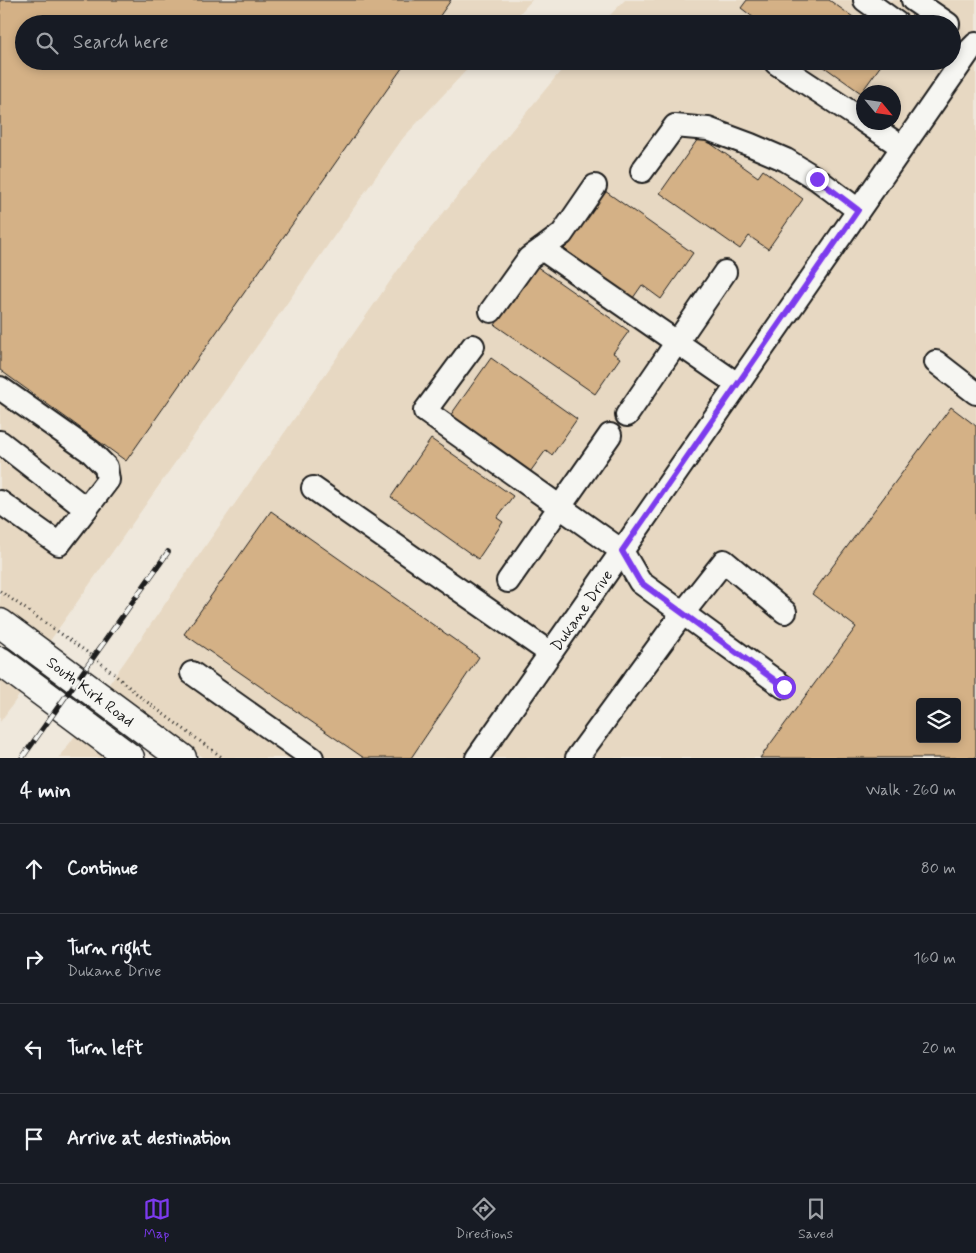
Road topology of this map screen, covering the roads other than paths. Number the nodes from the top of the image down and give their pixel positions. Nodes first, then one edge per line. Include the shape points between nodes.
1 (865, 0) edge
2 (913, 0) edge
3 (886, 15) edge
4 (935, 15) edge
5 (961, 33) edge
6 (976, 43) edge
7 (961, 58) edge
8 (786, 70) edge
9 (950, 70) edge
10 (856, 117) edge
11 (876, 130) edge
12 (902, 147) junction
13 (642, 171) dead end
14 (595, 186) dead end
15 (858, 210) junction
16 (542, 249) junction
17 (726, 272) dead end
18 (491, 311) dead end
19 (677, 343) junction
20 (472, 346) dead end
21 (936, 362) dead end
22 (737, 384) junction
23 (0, 388) edge
24 (976, 393) edge
25 (627, 414) dead end
26 (610, 435) dead end
27 (0, 442) edge
28 (313, 488) dead end
29 (0, 502) edge
30 (560, 508) junction
31 (86, 509) junction
32 (622, 551) junction
33 (508, 581) dead end
34 (785, 612) dead end
35 (683, 614) junction
36 (0, 623) edge
37 (550, 653) junction
38 (0, 661) edge
39 (192, 673) dead end
40 (784, 687) dead end
41 (130, 758) edge
42 (182, 758) edge
43 (312, 758) edge
44 (477, 758) edge
45 (576, 758) edge

1 - 3 street
2 - 4 street
5 - 6 street
6 - 7 street, Dukane Drive
8 - 10 street
9 - 12 street, Dukane Drive
11 - 12 street
12 - 15 street, Dukane Drive
13 - 15 street via 675,126 708,129 786,160
14 - 16 street via 562,234
15 - 22 street, Dukane Drive
16 - 18 street via 529,258
16 - 19 street
17 - 19 street
19 - 22 street
19 - 25 street
20 - 30 street via 424,411
21 - 24 street
22 - 32 street, Dukane Drive
23 - 31 street via 91,452 106,467 108,480
26 - 30 street
27 - 31 street
28 - 37 street
29 - 31 street via 59,544
30 - 32 street
30 - 33 street
32 - 35 street via 640,582
32 - 37 street, Dukane Drive
34 - 35 street via 724,561
35 - 40 street
35 - 45 street
36 - 42 main road, South Kirk Road
37 - 44 street, Dukane Drive
38 - 41 main road, South Kirk Road
39 - 43 street

